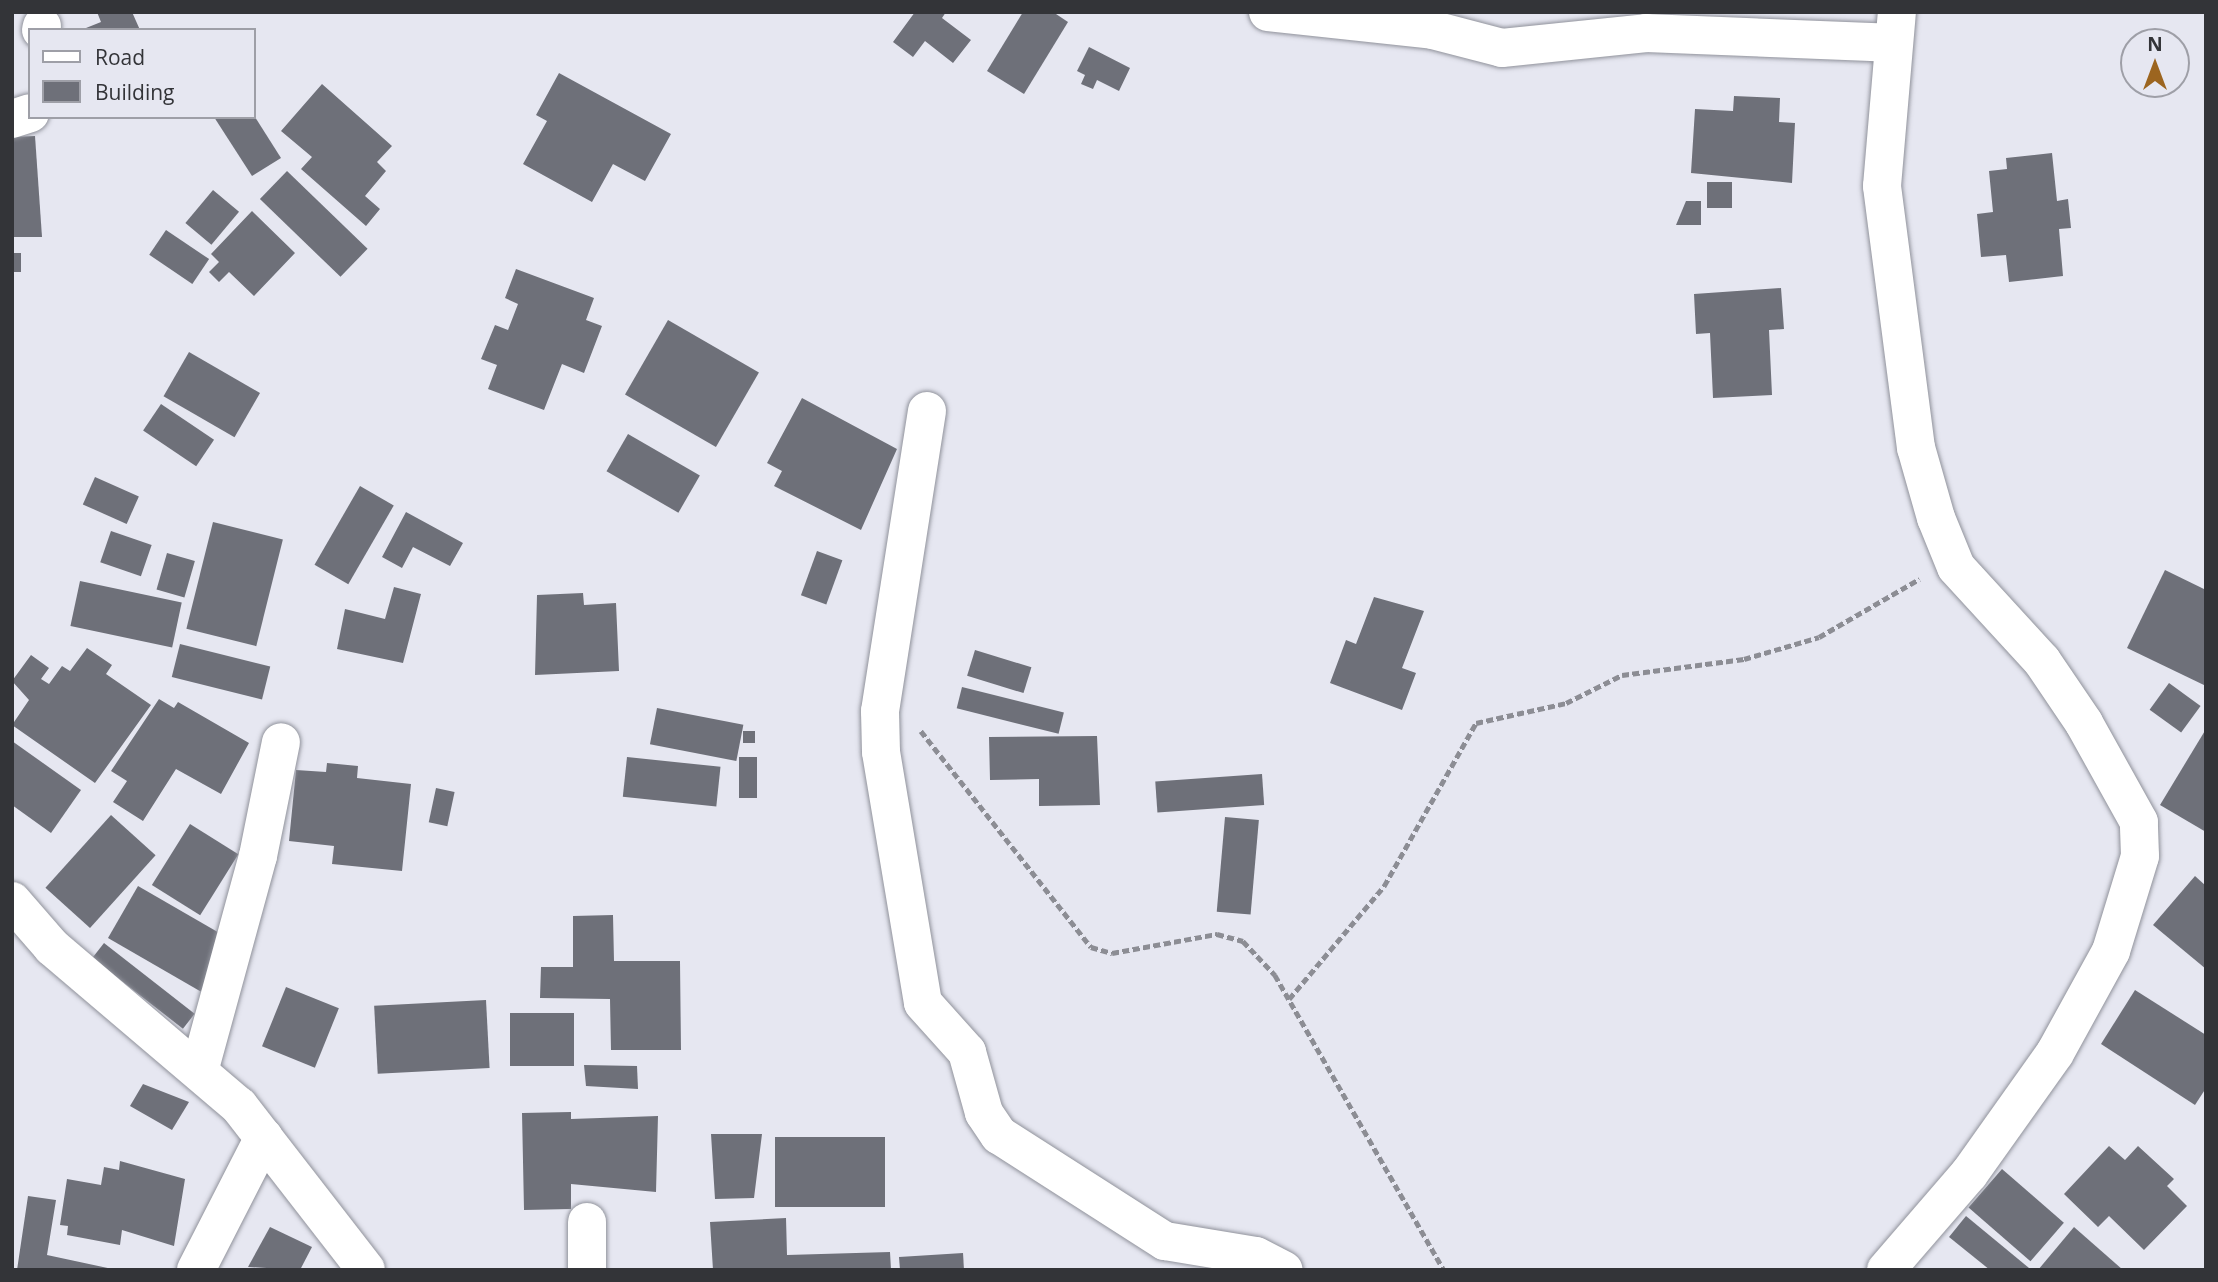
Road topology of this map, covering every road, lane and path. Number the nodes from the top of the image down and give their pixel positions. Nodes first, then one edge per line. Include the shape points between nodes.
1 (1268, 12) edge
2 (1894, 27) edge
3 (927, 411) dead end
4 (1952, 556) junction
5 (883, 683) junction
6 (281, 742) dead end
7 (12, 901) edge
8 (1289, 999) junction
9 (200, 1068) junction
10 (264, 1137) junction
11 (587, 1222) dead end
12 (197, 1270) edge
13 (366, 1270) edge
14 (587, 1270) edge
15 (1284, 1270) edge
16 (1444, 1270) edge
17 (1886, 1270) edge

1 - 2 street via 1433,30 1502,48 1646,33
2 - 4 street via 1882,186 1916,447
3 - 5 street
4 - 8 path via 1885,603 1819,637 1744,659 1622,675 1566,703 1476,723 1384,886
4 - 17 street via 2042,661 2084,723 2139,822 2140,856 2111,951 2054,1053 1969,1174
5 - 8 path via 1091,947 1112,953 1217,934 1243,941
5 - 15 street via 881,752 916,979 931,1016 973,1062 990,1126 1165,1241 1256,1256
6 - 9 street via 258,856
7 - 9 street via 111,1000
8 - 16 path
9 - 10 street
10 - 12 street
10 - 13 street
11 - 14 street

